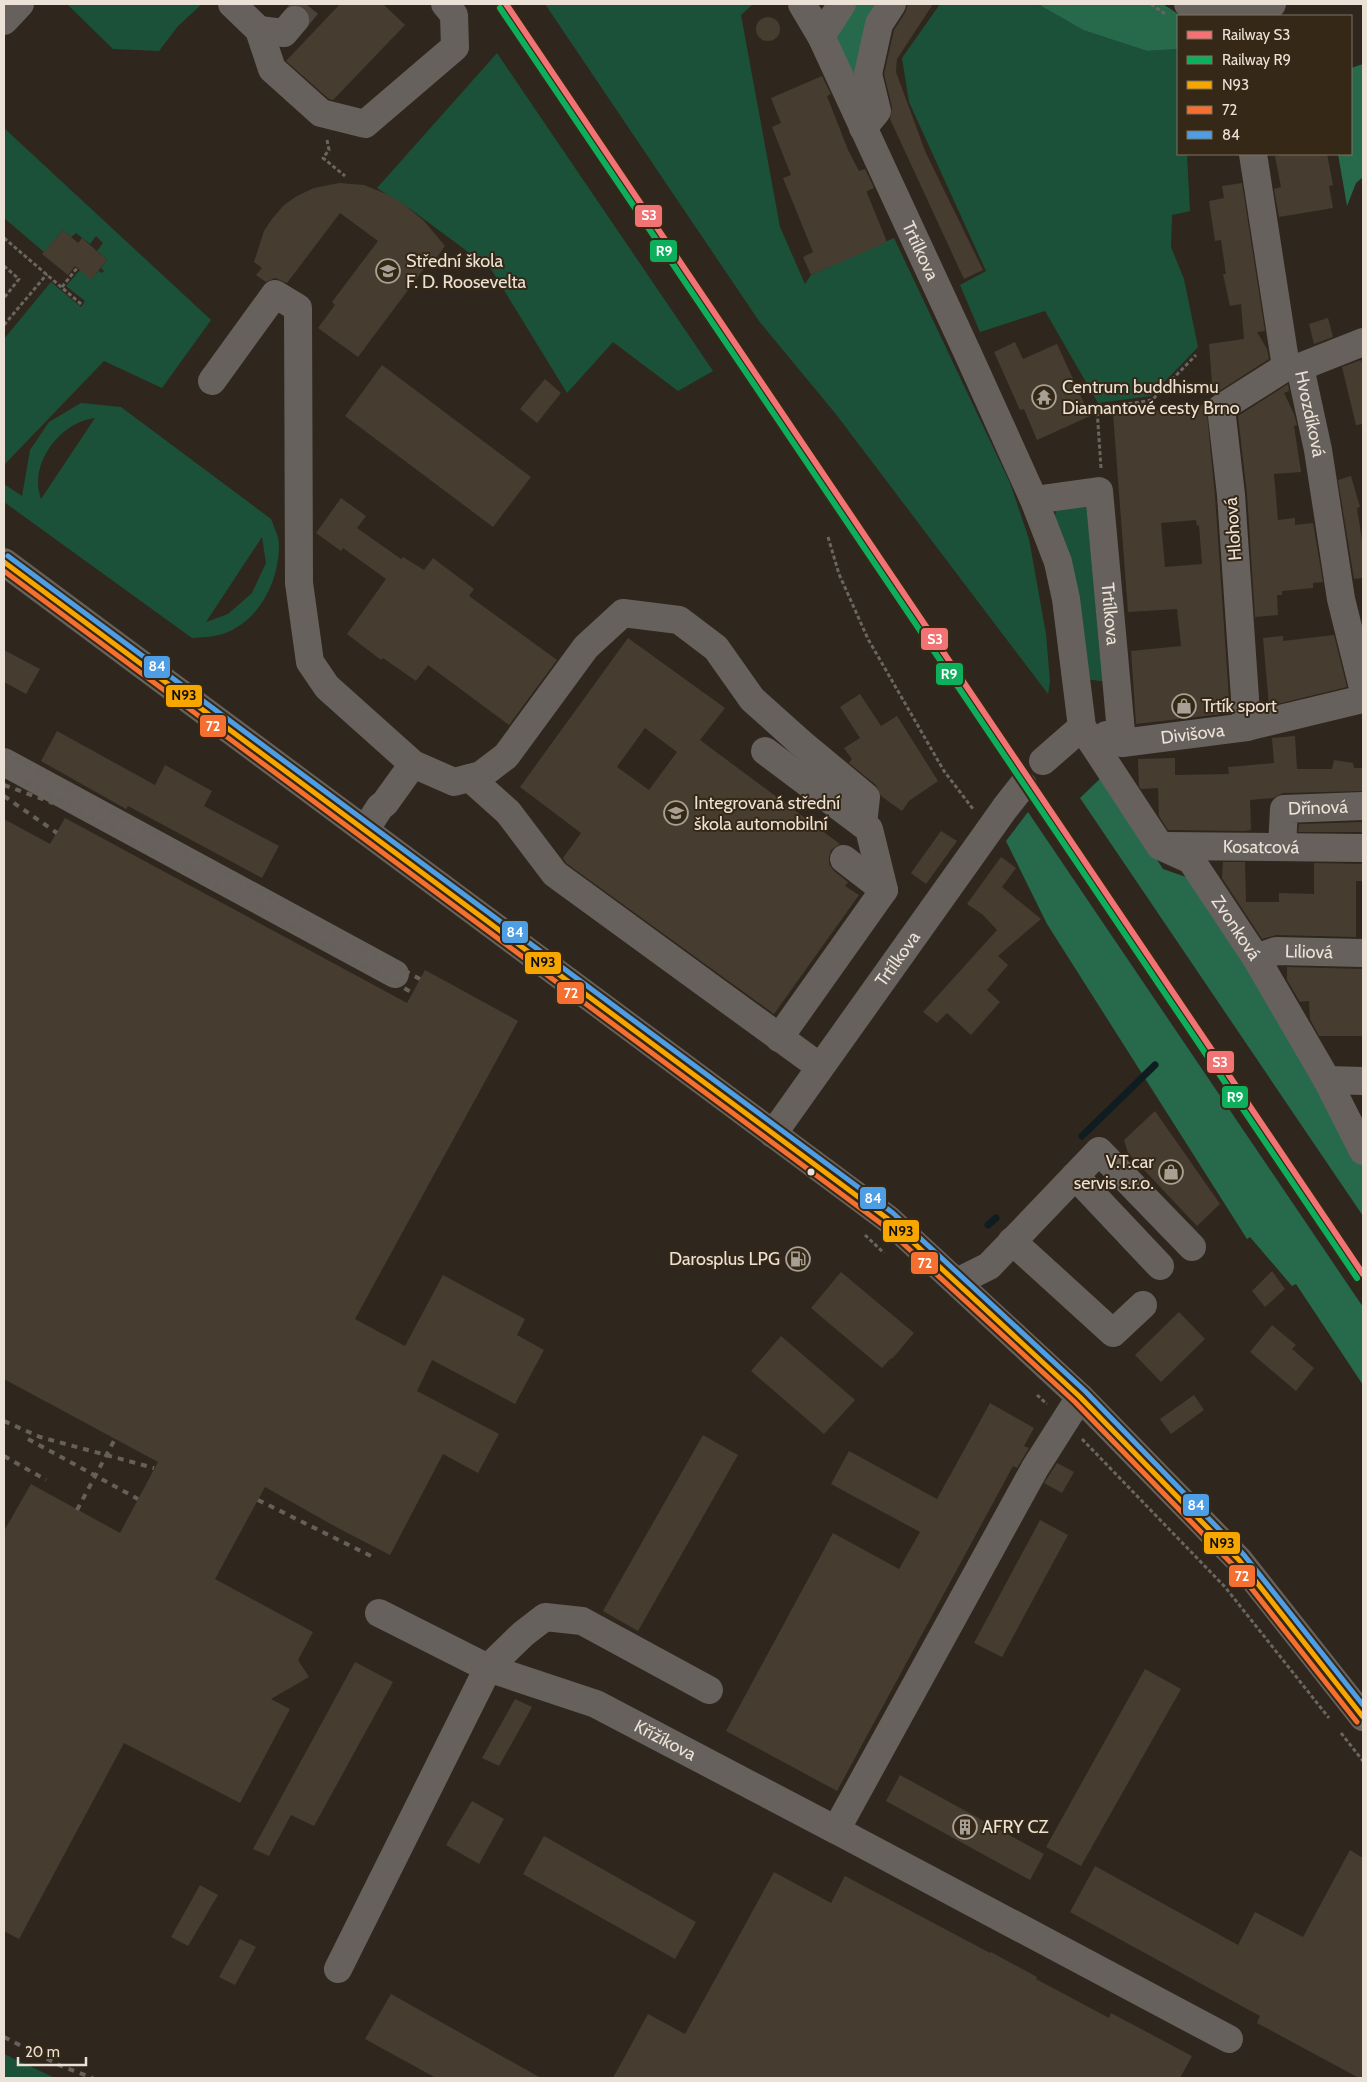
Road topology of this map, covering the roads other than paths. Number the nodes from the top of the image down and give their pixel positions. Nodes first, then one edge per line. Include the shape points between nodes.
1 (20, 4) edge
2 (232, 4) edge
3 (445, 4) edge
4 (802, 4) edge
5 (1188, 4) edge
6 (1272, 4) edge
7 (841, 5) edge
8 (304, 9) tunnel mouth
9 (886, 14) edge
10 (1204, 15) edge
11 (1237, 15) edge
12 (4, 21) edge
13 (259, 30) junction
14 (821, 36) junction
15 (863, 128) junction
16 (1253, 155) edge
17 (1363, 342) edge
18 (1293, 367) junction
19 (212, 381) dead end
20 (1034, 500) junction
21 (4, 562) edge
22 (1363, 688) edge
23 (1363, 699) edge
24 (1082, 727) junction
25 (1247, 727) junction
26 (1122, 743) junction
27 (765, 751) dead end
28 (1043, 760) dead end
29 (4, 762) edge
30 (413, 764) junction
31 (470, 778) junction
32 (1023, 785) dead end
33 (1363, 806) edge
34 (863, 824) junction
35 (364, 830) junction
36 (1160, 846) junction
37 (1282, 847) junction
38 (1363, 848) edge
39 (844, 859) dead end
40 (884, 890) junction
41 (1363, 953) edge
42 (1256, 958) junction
43 (395, 974) dead end
44 (779, 1038) junction
45 (820, 1067) junction
46 (1327, 1080) junction
47 (1363, 1081) edge
48 (773, 1134) junction
49 (1363, 1151) edge
50 (1075, 1176) junction
51 (1012, 1241) junction
52 (1192, 1247) dead end
53 (1160, 1266) dead end
54 (957, 1282) junction
55 (1143, 1305) dead end
56 (1080, 1397) junction
57 (379, 1613) dead end
58 (488, 1668) junction
59 (709, 1690) dead end
60 (1363, 1717) edge
61 (836, 1830) junction
62 (338, 1969) dead end
63 (1229, 2039) dead end

1 - 12 street
2 - 13 street
3 - 13 street via 454,15 455,46 365,124 321,113 272,69
4 - 14 street, Trtílkova
5 - 10 street
6 - 11 street
7 - 9 street
7 - 14 street
8 - 13 street via 284,33
9 - 15 street via 868,74 877,111
14 - 15 street, Trtílkova
15 - 20 street, Trtílkova
16 - 18 street, Hvozdíková
17 - 18 street, Hlohová
18 - 22 street, Hvozdíková via 1318,450 1341,599
18 - 25 street, Hlohová via 1221,408 1231,495
19 - 30 street via 276,294 298,308 299,583 310,662 327,687
20 - 24 street, Trtílkova via 1058,562 1066,599
20 - 26 street, Trtílkova via 1099,491
21 - 35 street
23 - 25 street, Divišova
24 - 26 street
24 - 28 street
24 - 36 street
25 - 26 street, Divišova
27 - 34 street
29 - 43 street
30 - 31 street via 454,782
30 - 35 street
31 - 34 street via 481,775 506,756 586,647 624,613 679,620 716,648 752,699 866,797
31 - 44 street via 508,812 555,874
32 - 45 street, Trtílkova
33 - 37 street, Dřínová via 1284,809
34 - 40 street via 869,829
35 - 48 street
36 - 37 street, Kosatcová
36 - 42 street, Zvonková via 1191,860
37 - 38 street, Kosatcová
39 - 40 street
40 - 44 street
41 - 42 street, Liliová via 1276,951
42 - 46 street, Zvonková
44 - 45 street
45 - 48 street, Trtílkova
46 - 47 street
46 - 49 street, Zvonková
48 - 54 street via 888,1219
50 - 51 street
50 - 52 street via 1099,1151
50 - 53 street
51 - 54 street via 989,1266
51 - 55 street via 1113,1333
54 - 56 street
56 - 60 street via 1239,1560
56 - 61 street via 1035,1468
57 - 58 street, Křížíkova
58 - 59 street via 545,1617 582,1621
58 - 61 street, Křížíkova via 596,1704
58 - 62 street
61 - 63 street, Křížíkova

